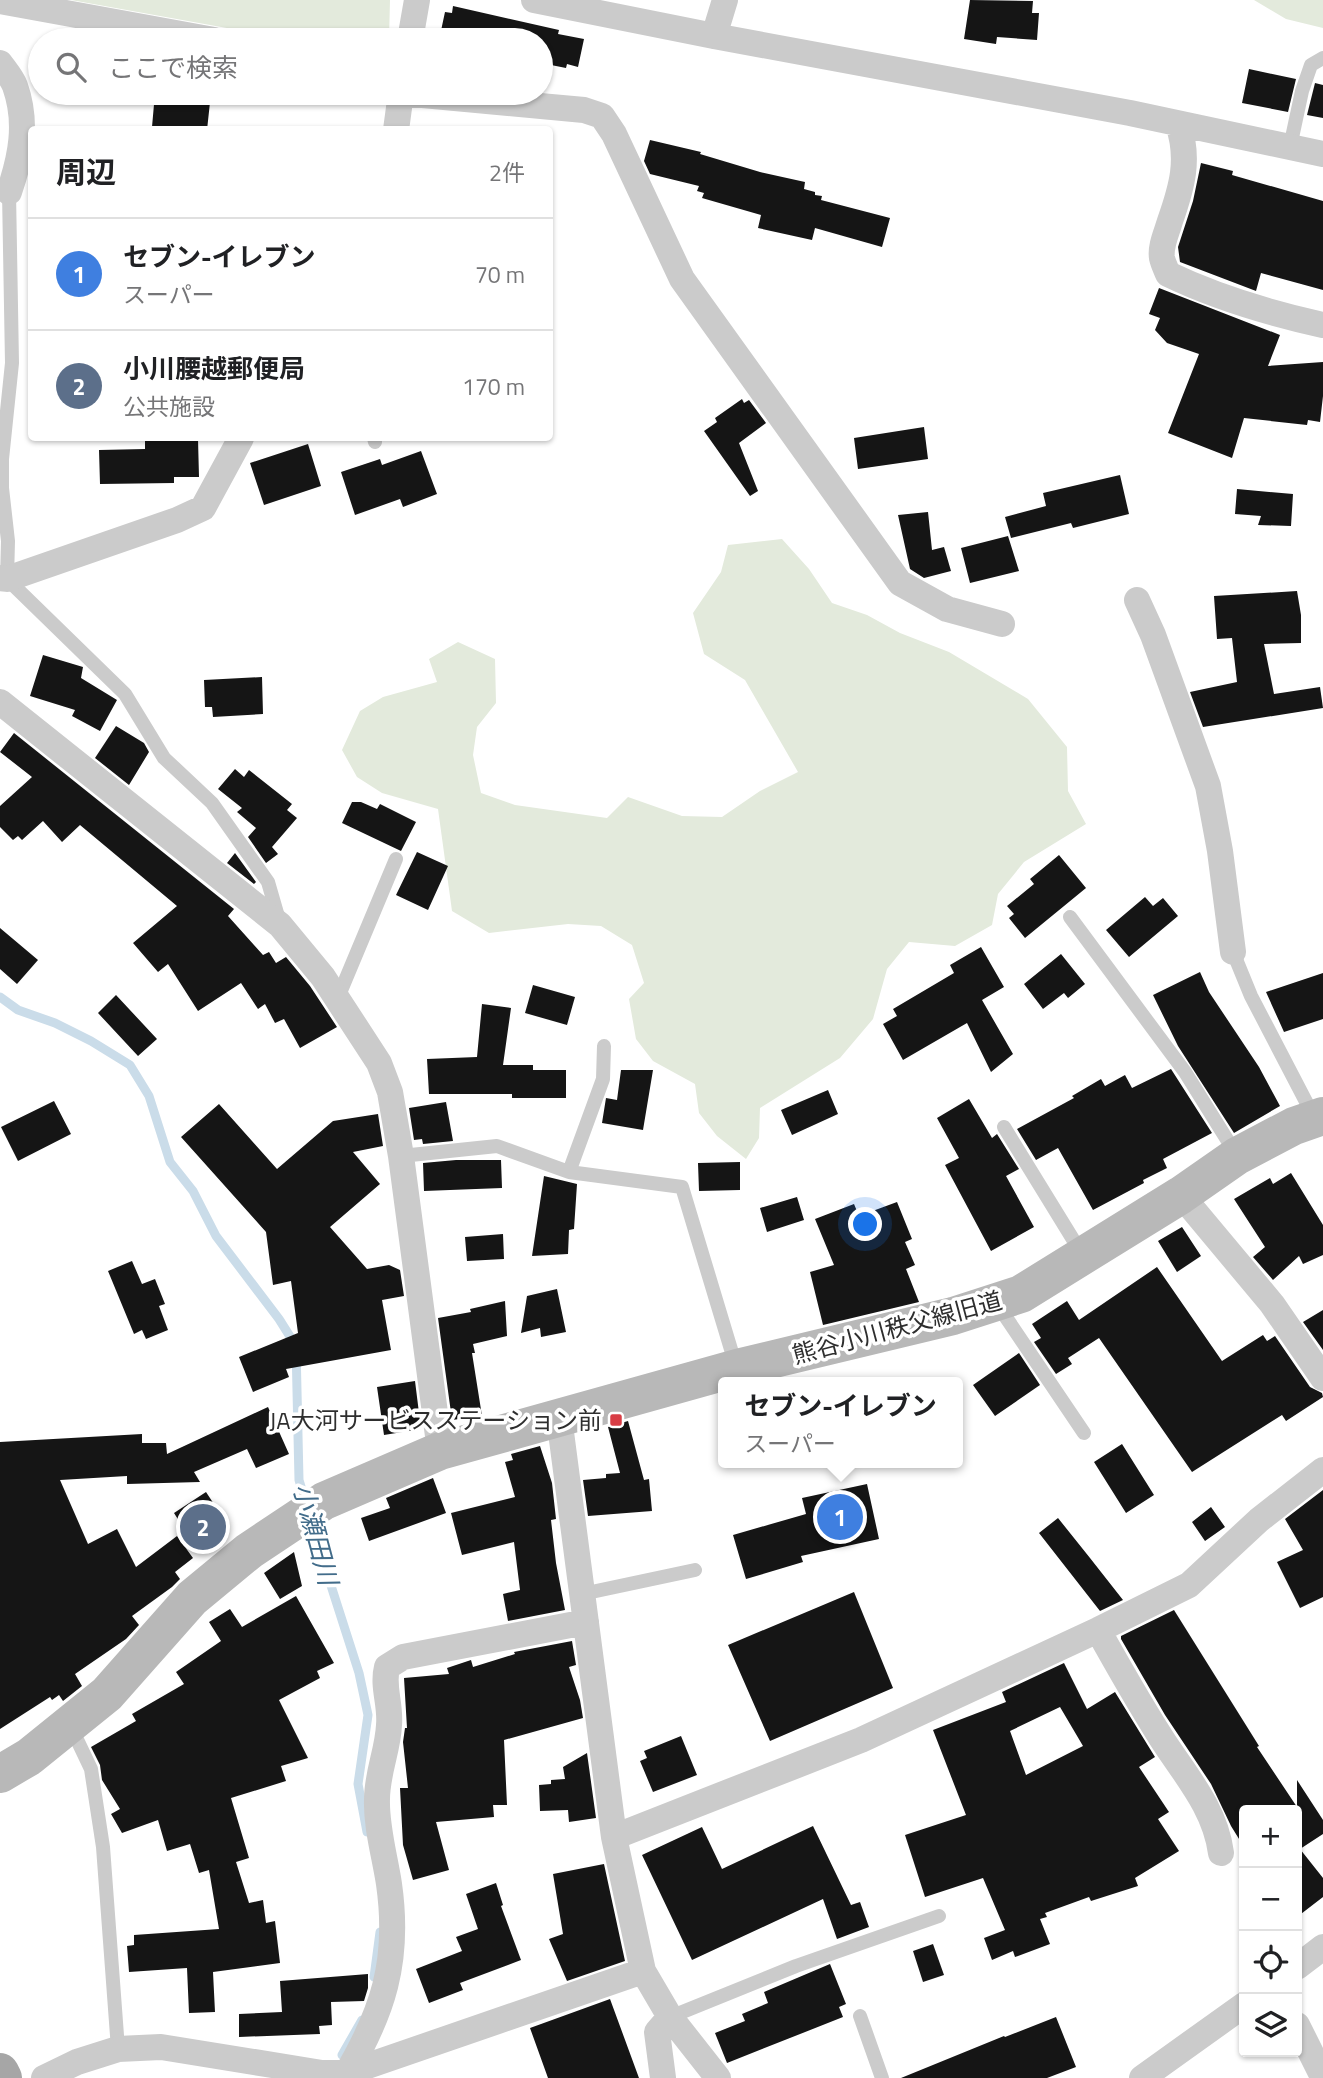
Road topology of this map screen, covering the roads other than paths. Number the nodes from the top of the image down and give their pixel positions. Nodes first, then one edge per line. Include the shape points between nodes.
1 (417, 0) edge
2 (534, 0) edge
3 (725, 0) edge
4 (0, 1) edge
5 (607, 8) edge
6 (148, 28) edge
7 (412, 28) edge
8 (714, 36) junction
9 (1323, 58) edge
10 (0, 63) edge
11 (399, 105) edge
12 (530, 105) edge
13 (1178, 124) junction
14 (397, 126) edge
15 (1290, 147) junction
16 (1323, 154) edge
17 (9, 192) joint
18 (1323, 325) edge
19 (239, 441) edge
20 (3, 579) edge
21 (1137, 600) dead end
22 (1002, 624) dead end
23 (0, 702) edge
24 (396, 859) dead end
25 (1070, 918) dead end
26 (280, 925) junction
27 (1233, 952) joint
28 (337, 1001) junction
29 (604, 1046) dead end
30 (1319, 1117) edge
31 (1004, 1127) dead end
32 (401, 1156) junction
33 (1237, 1156) junction
34 (569, 1172) junction
35 (1181, 1195) junction
36 (1083, 1255) junction
37 (997, 1303) junction
38 (737, 1368) junction
39 (1323, 1378) edge
40 (559, 1417) junction
41 (1084, 1433) dead end
42 (440, 1451) junction
43 (1323, 1470) edge
44 (695, 1570) dead end
45 (582, 1594) junction
46 (586, 1622) junction
47 (1098, 1630) junction
48 (70, 1726) junction
49 (0, 1774) edge
50 (614, 1837) junction
51 (1221, 1853) dead end
52 (939, 1916) dead end
53 (1323, 1947) edge
54 (1302, 1963) edge
55 (643, 1971) junction
56 (1239, 2009) edge
57 (860, 2016) dead end
58 (670, 2017) junction
59 (1302, 2035) edge
60 (118, 2049) junction
61 (0, 2072) edge
62 (345, 2076) edge
63 (1323, 2077) edge
64 (3, 2078) edge
65 (44, 2078) edge
66 (663, 2078) edge
67 (718, 2078) edge
68 (882, 2078) edge
69 (1142, 2078) edge

1 - 7 street
2 - 5 street
3 - 8 street
4 - 6 street
5 - 8 street
8 - 13 street
9 - 15 lane via 1311,65
10 - 17 street via 14,85 23,128 21,158
11 - 14 street
12 - 22 street via 602,116 682,279 900,583 947,609
13 - 15 street
13 - 18 street via 1186,158 1164,241 1162,258 1168,274 1206,292
15 - 16 street
17 - 20 lane via 12,363 2,459 8,541
19 - 20 street via 203,508
20 - 26 lane via 125,694 164,758 212,803 268,882
21 - 27 street via 1208,786
23 - 26 street
24 - 28 lane
25 - 33 lane via 1185,1072
26 - 28 street
27 - 30 lane via 1251,996
28 - 32 street via 379,1063 390,1092
29 - 34 lane via 603,1079
30 - 33 street, 熊谷小川秩父線旧道
31 - 36 lane
32 - 34 lane via 497,1146
32 - 42 street
33 - 35 street, 熊谷小川秩父線旧道
34 - 38 lane via 682,1187
35 - 36 street, 熊谷小川秩父線旧道
35 - 39 street via 1272,1304
36 - 37 street, 熊谷小川秩父線旧道 via 1021,1294
37 - 38 street, 熊谷小川秩父線旧道
37 - 41 lane
38 - 40 street, 熊谷小川秩父線旧道
40 - 42 street, 熊谷小川秩父線旧道
40 - 45 street
42 - 48 street, 熊谷小川秩父線旧道 via 324,1501 249,1550 192,1598 107,1694
43 - 47 street via 1259,1520 1189,1585
44 - 45 lane
45 - 46 street
46 - 50 street
46 - 62 street via 403,1657 387,1667 383,1681 390,1727 376,1801 391,1903 389,1973 379,2011
47 - 50 street via 861,1740
47 - 51 street via 1208,1807 1219,1833
48 - 49 street, 熊谷小川秩父線旧道
48 - 60 lane via 91,1769 103,1847
50 - 55 street
52 - 58 lane
53 - 54 street
55 - 58 street
55 - 62 street
56 - 69 street
57 - 68 lane
58 - 66 street via 657,2032
58 - 67 street
59 - 63 street
60 - 62 street via 161,2047
60 - 65 street
61 - 64 main road

